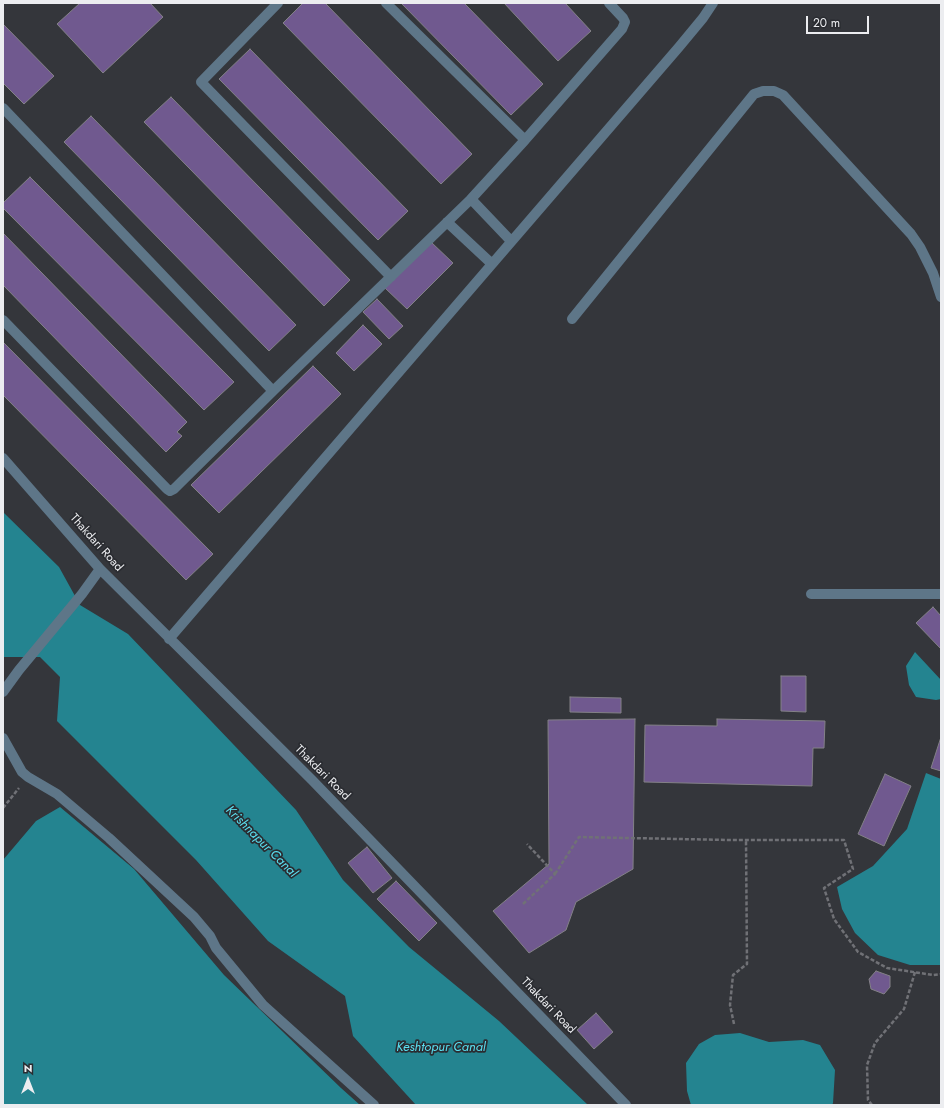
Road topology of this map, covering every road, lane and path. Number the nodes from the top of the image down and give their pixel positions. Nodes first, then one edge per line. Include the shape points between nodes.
1 (278, 3) edge
2 (386, 3) edge
3 (609, 3) edge
4 (713, 3) edge
5 (3, 108) edge
6 (525, 140) junction
7 (472, 199) junction
8 (447, 222) junction
9 (511, 241) junction
10 (492, 264) junction
11 (391, 277) junction
12 (941, 297) edge
13 (572, 319) dead end
14 (3, 320) edge
15 (273, 391) junction
16 (3, 458) edge
17 (100, 569) junction
18 (811, 594) dead end
19 (941, 594) edge
20 (169, 639) junction
21 (3, 692) edge
22 (3, 738) edge
23 (28, 777) junction
24 (3, 808) edge
25 (746, 840) junction
26 (527, 844) dead end
27 (555, 874) junction
28 (523, 904) dead end
29 (915, 972) junction
30 (941, 974) edge
31 (734, 1024) dead end
32 (374, 1105) edge
33 (626, 1105) edge
34 (872, 1105) edge

1 - 11 street via 201,82
2 - 6 street
3 - 6 street via 623,18 625,22 622,29
4 - 9 street via 679,48
5 - 15 street
6 - 7 street
7 - 8 street
7 - 9 street
8 - 10 street
8 - 11 street
9 - 10 street
10 - 20 street
11 - 15 street
12 - 13 street via 933,273 911,234 783,95 774,91 763,91 754,94
14 - 15 street via 170,491
16 - 17 street, Thakdari Road
17 - 20 street, Thakdari Road
17 - 21 street
18 - 19 street
20 - 33 street, Thakdari Road via 317,786
22 - 23 street via 22,772
23 - 24 path
23 - 32 street via 63,799 194,917 263,1005
25 - 27 path via 579,837
25 - 29 path via 844,840 853,869 824,888 834,919 858,952 888,968
25 - 31 path via 747,964 733,974 730,1005
26 - 27 path
27 - 28 path
29 - 30 path
29 - 34 path via 904,1009 875,1043 867,1065 868,1100

